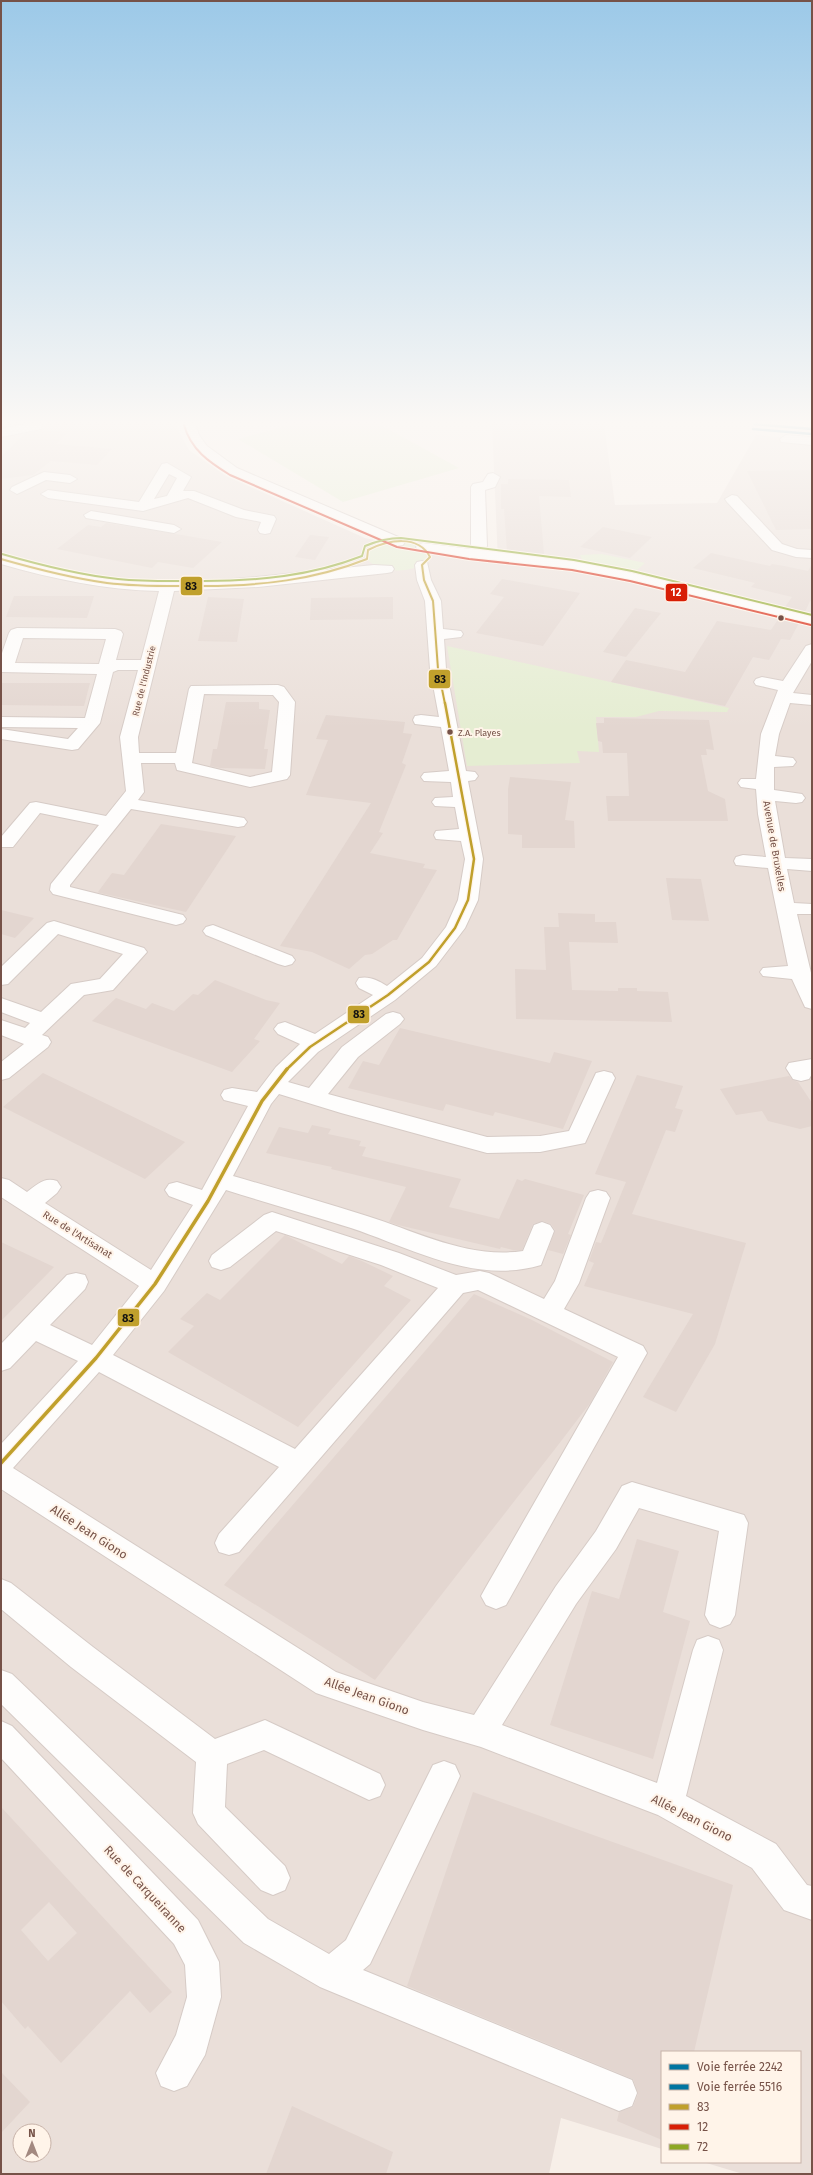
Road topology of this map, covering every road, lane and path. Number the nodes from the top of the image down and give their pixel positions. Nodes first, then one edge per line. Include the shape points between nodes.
1 (153, 526) edge
2 (267, 526) edge
3 (348, 526) edge
4 (359, 526) edge
5 (479, 526) edge
6 (757, 526) edge
7 (174, 529) dead end
8 (265, 530) dead end
9 (398, 542) junction
10 (550, 545) dead end
11 (370, 553) junction
12 (812, 554) edge
13 (473, 555) junction
14 (508, 558) junction
15 (1, 559) edge
16 (550, 562) junction
17 (409, 566) junction
18 (583, 569) junction
19 (331, 576) junction
20 (168, 585) junction
21 (812, 620) edge
22 (166, 660) dead end
23 (148, 663) junction
24 (801, 663) edge
25 (106, 669) junction
26 (762, 682) dead end
27 (785, 692) junction
28 (812, 700) edge
29 (421, 720) dead end
30 (1, 722) edge
31 (92, 723) junction
32 (447, 723) junction
33 (1, 734) edge
34 (131, 758) junction
35 (184, 758) junction
36 (766, 761) junction
37 (787, 762) dead end
38 (464, 776) junction
39 (430, 777) dead end
40 (747, 783) dead end
41 (766, 790) junction
42 (796, 798) dead end
43 (440, 802) dead end
44 (464, 802) junction
45 (126, 803) junction
46 (110, 822) junction
47 (238, 822) dead end
48 (473, 829) junction
49 (443, 835) dead end
50 (6, 843) dead end
51 (743, 861) dead end
52 (777, 864) junction
53 (812, 864) edge
54 (786, 908) junction
55 (810, 909) dead end
56 (176, 919) dead end
57 (213, 931) dead end
58 (285, 960) dead end
59 (803, 960) edge
60 (770, 972) dead end
61 (1, 980) edge
62 (366, 983) dead end
63 (388, 995) junction
64 (812, 1002) edge
65 (1, 1005) edge
66 (393, 1020) dead end
67 (45, 1021) junction
68 (1, 1027) edge
69 (285, 1028) dead end
70 (28, 1037) junction
71 (316, 1043) junction
72 (1, 1073) edge
73 (604, 1078) dead end
74 (268, 1093) junction
75 (232, 1095) dead end
76 (314, 1097) junction
77 (219, 1180) junction
78 (1, 1186) edge
79 (49, 1187) dead end
80 (177, 1190) dead end
81 (598, 1198) dead end
82 (208, 1201) junction
83 (29, 1203) junction
84 (542, 1231) dead end
85 (221, 1261) dead end
86 (76, 1282) dead end
87 (155, 1284) junction
88 (455, 1285) junction
89 (548, 1313) junction
90 (32, 1328) junction
91 (96, 1358) junction
92 (1, 1361) edge
93 (6, 1449) edge
94 (298, 1464) junction
95 (1, 1475) edge
96 (230, 1543) dead end
97 (1, 1592) edge
98 (496, 1596) dead end
99 (720, 1615) dead end
100 (708, 1650) dead end
101 (1, 1684) edge
102 (481, 1732) junction
103 (1, 1736) edge
104 (212, 1755) junction
105 (444, 1776) dead end
106 (369, 1785) dead end
107 (668, 1803) junction
108 (273, 1878) dead end
109 (812, 1903) edge
110 (332, 1975) junction
111 (174, 2073) dead end
112 (619, 2093) dead end

1 - 7 street
2 - 8 street
3 - 11 street via 366,537
4 - 9 street
5 - 13 street via 480,546
6 - 12 street via 777,547 796,553
9 - 11 street via 384,543
9 - 17 street
10 - 16 street
11 - 17 street via 374,565
11 - 19 street
13 - 14 street
13 - 17 street
14 - 16 street
14 - 18 street via 507,564 513,567
15 - 20 street via 73,581 110,583 147,580
16 - 18 street
17 - 19 street
17 - 32 street via 428,587 445,634 438,669
18 - 21 street via 771,606
19 - 20 street via 282,574 253,587
20 - 23 street, Rue de l'Industrie
22 - 23 street
23 - 25 street via 116,665
23 - 34 street, Rue de l'Industrie via 129,737
24 - 27 street, Avenue de Bruxelles
25 - 25 street via 115,634 71,651
25 - 31 street
26 - 27 street
27 - 28 street
27 - 36 street, Avenue de Bruxelles via 770,734
29 - 32 street
30 - 31 street
31 - 33 street via 72,745
32 - 38 street
34 - 35 street
34 - 45 street, Rue de l'Industrie via 135,792
35 - 35 street via 197,689 278,690 287,702 281,775 250,782 183,766
36 - 37 street
36 - 41 street, Avenue de Bruxelles
38 - 39 street
38 - 44 street
40 - 41 street
41 - 42 street
41 - 52 street, Avenue de Bruxelles via 767,814
43 - 44 street
44 - 48 street
45 - 46 street, Rue de l'Industrie
45 - 47 street
46 - 50 street via 36,807
46 - 56 street, Rue de l'Industrie via 61,884 60,890
48 - 49 street
48 - 63 street via 474,859 469,893 455,928 429,962
51 - 52 street
52 - 53 street
52 - 54 street, Avenue de Bruxelles
54 - 55 street
54 - 59 street, Avenue de Bruxelles
57 - 58 street
59 - 60 street
59 - 64 street, Avenue de Bruxelles
61 - 67 street via 54,927 138,952 106,985 78,989
62 - 63 street
63 - 71 street
65 - 67 street
66 - 76 street via 350,1052
67 - 70 street
68 - 70 street
69 - 71 street
70 - 72 street via 40,1042
71 - 74 street via 284,1072
73 - 76 street via 577,1137 540,1144 487,1145
74 - 75 street
74 - 76 street
74 - 77 street
77 - 82 street
77 - 84 street via 359,1222 468,1260 505,1263 532,1259
78 - 83 street, Rue de l'Artisanat
79 - 83 street
80 - 82 street
81 - 89 street via 567,1283
82 - 87 street
83 - 87 street, Rue de l'Artisanat
85 - 88 street via 272,1221 390,1260
86 - 90 street
87 - 91 street
88 - 89 street via 480,1280
88 - 94 street
89 - 98 street via 634,1353
90 - 91 street
90 - 92 street
91 - 93 street
91 - 94 street
94 - 96 street
95 - 102 street, Allée Jean Giono via 327,1683 423,1716
97 - 104 street
99 - 102 street via 734,1523 632,1494 606,1540 566,1595
100 - 107 street
101 - 110 street via 256,1930
102 - 107 street, Allée Jean Giono
103 - 111 street, Rue de Carqueiranne via 186,1932 202,1962 204,1996 192,2042
104 - 106 street via 265,1735
104 - 108 street via 209,1813
105 - 110 street via 358,1952
107 - 109 street, Allée Jean Giono via 764,1856 796,1898
110 - 112 street

